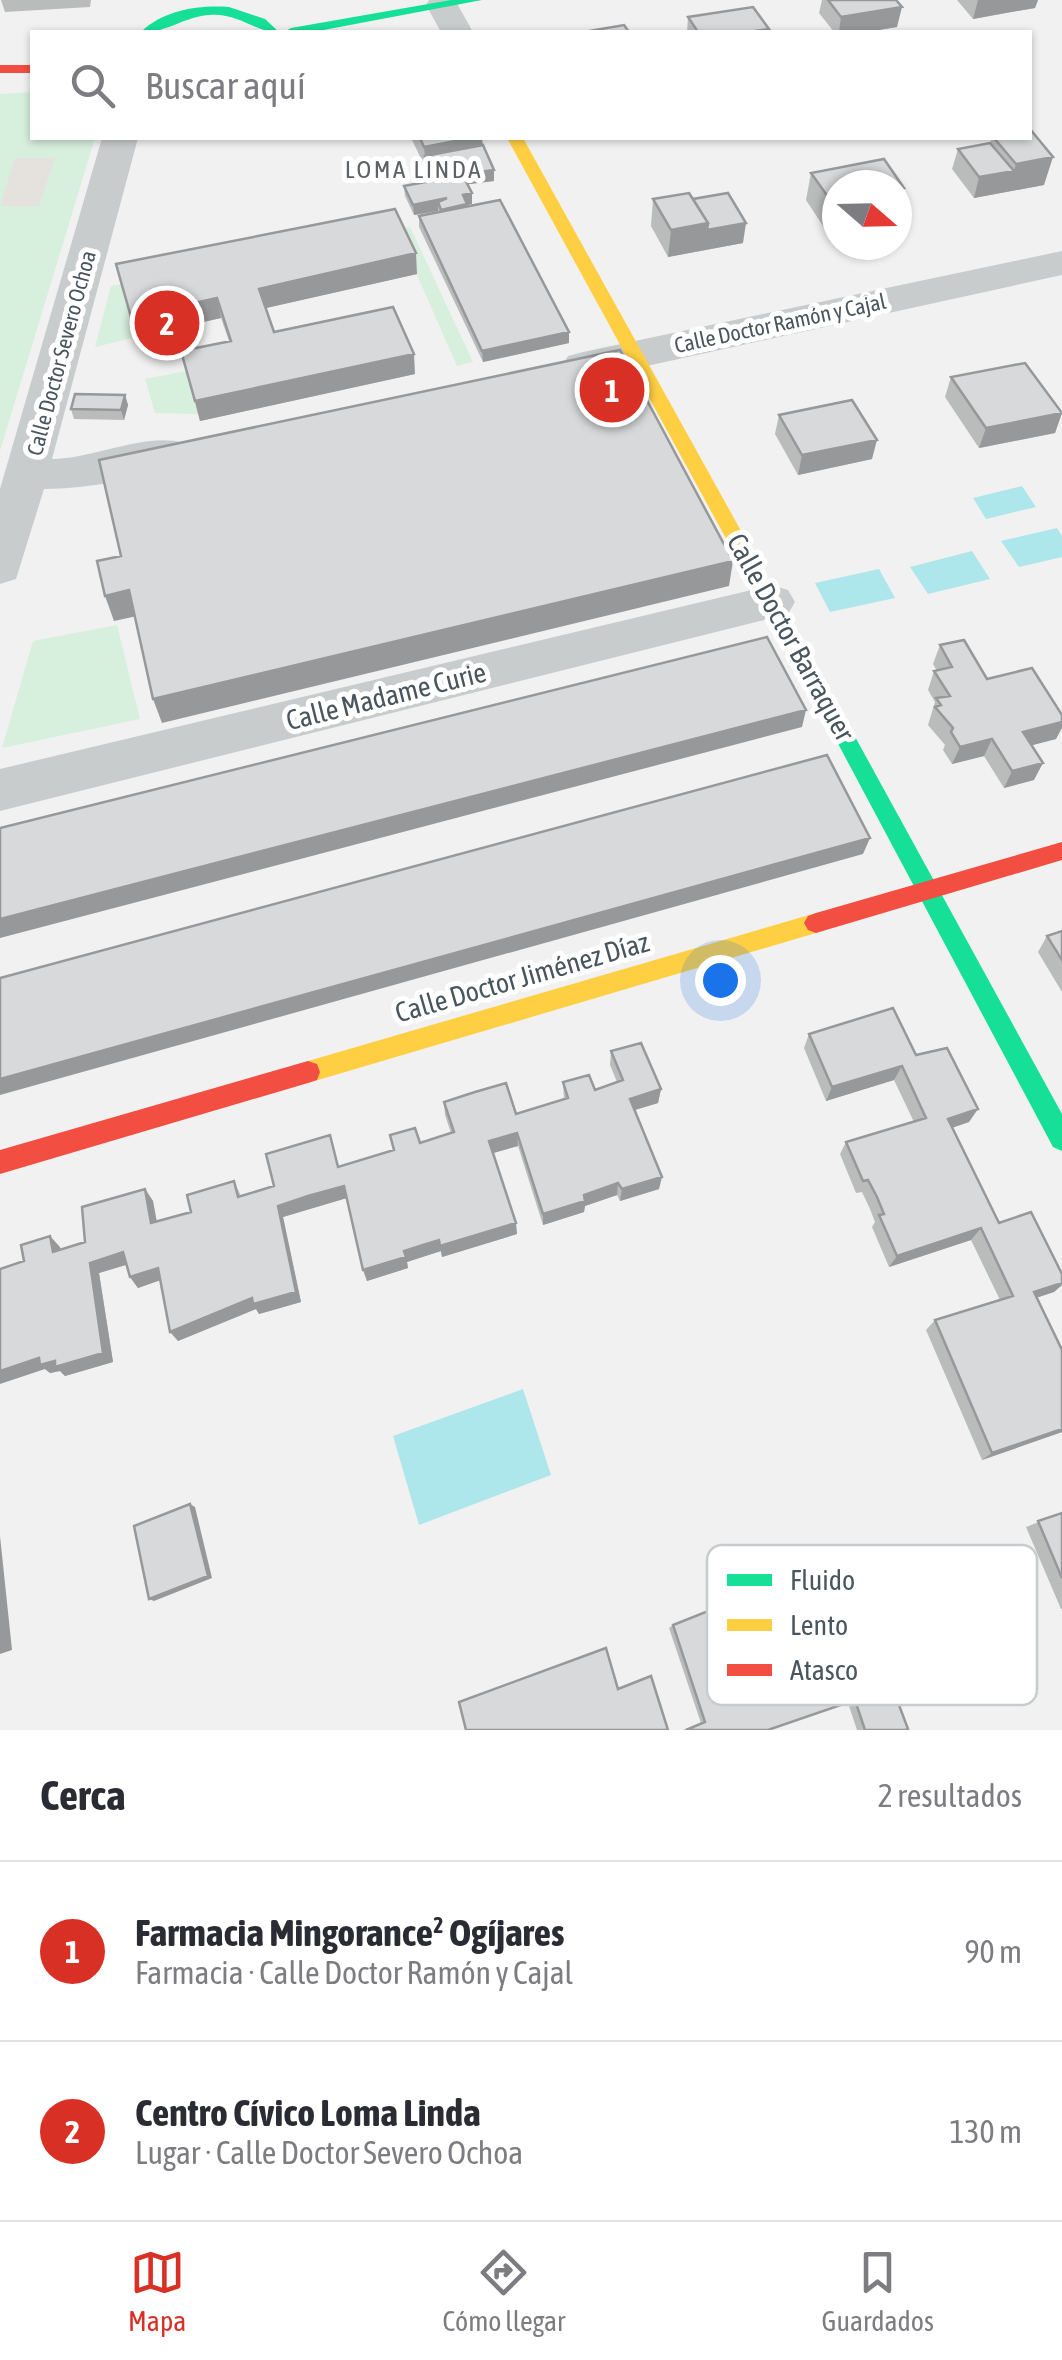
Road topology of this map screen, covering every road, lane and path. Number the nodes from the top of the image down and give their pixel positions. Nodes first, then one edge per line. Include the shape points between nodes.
1 (185, 4) edge
2 (458, 13) edge
3 (150, 30) edge
4 (271, 30) edge
5 (309, 30) edge
6 (119, 140) edge
7 (515, 140) edge
8 (1062, 263) edge
9 (633, 355) junction
10 (537, 375) edge
11 (212, 445) edge
12 (28, 474) junction
13 (0, 567) edge
14 (772, 602) junction
15 (0, 790) edge
16 (1062, 851) edge
17 (929, 889) junction
18 (1062, 1139) edge
19 (0, 1162) edge

1 - 3 street
1 - 4 street via 246,8
2 - 5 street
6 - 12 street, Calle Doctor Severo Ochoa
7 - 9 street, Calle Doctor Barraquer
8 - 9 street, Calle Doctor Ramón y Cajal
9 - 10 street, Calle Doctor Ramón y Cajal
9 - 14 street, Calle Doctor Barraquer
11 - 12 street via 78,474
12 - 13 street, Calle Doctor Severo Ochoa
14 - 15 street, Calle Madame Curie
14 - 17 street, Calle Doctor Barraquer
16 - 17 street, Calle Doctor Jiménez Díaz
17 - 18 street, Calle Doctor Barraquer
17 - 19 street, Calle Doctor Jiménez Díaz

